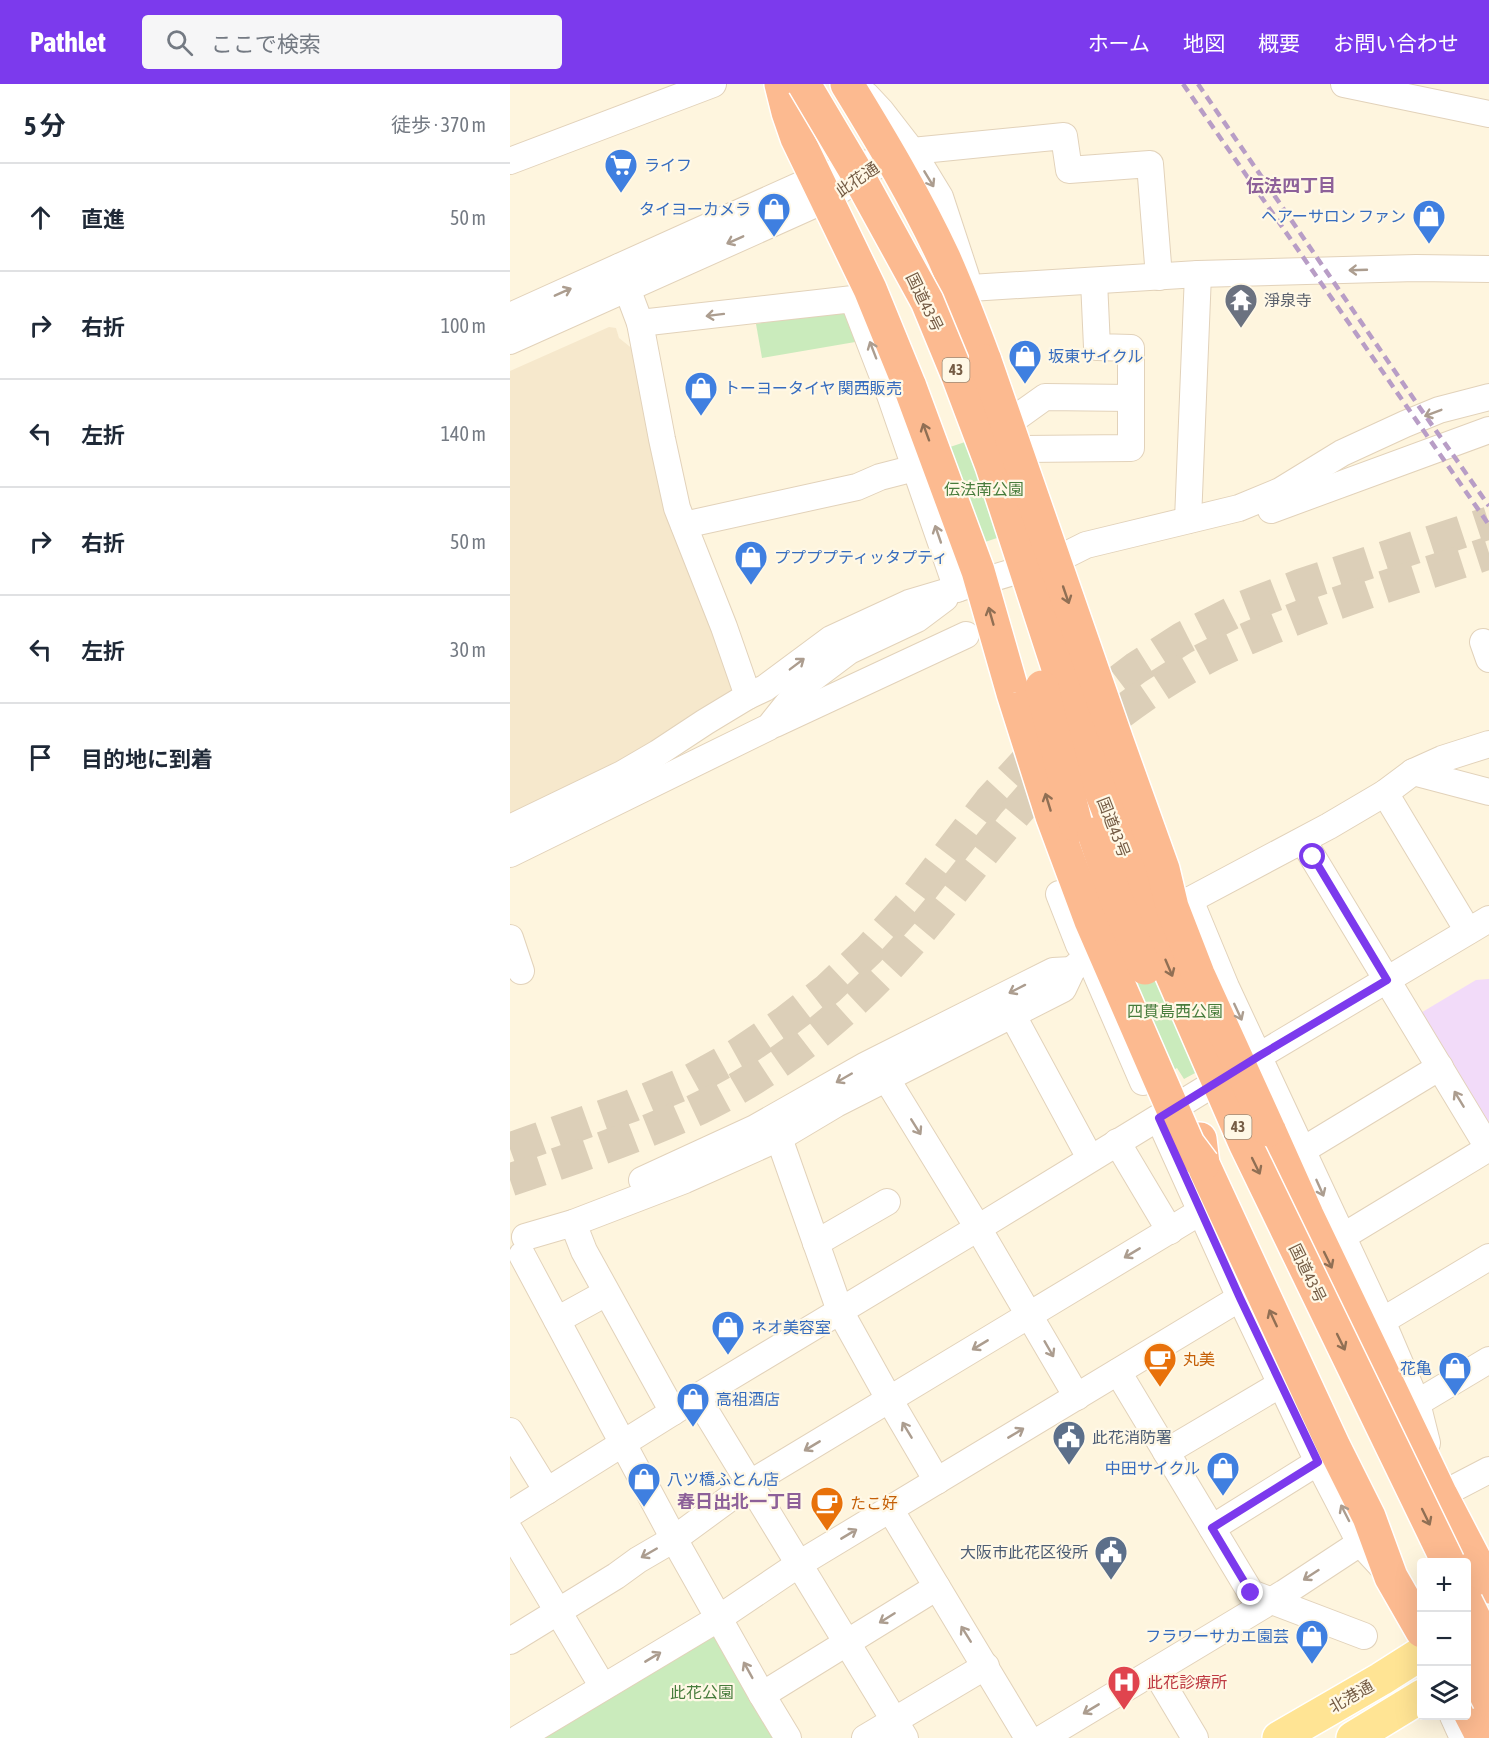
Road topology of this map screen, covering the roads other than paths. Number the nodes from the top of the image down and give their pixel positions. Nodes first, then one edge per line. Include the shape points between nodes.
1 (713, 84) edge
2 (781, 84) edge
3 (804, 84) edge
4 (847, 84) edge
5 (854, 84) edge
6 (1344, 84) edge
7 (1489, 114) edge
8 (901, 153) junction
9 (510, 161) edge
10 (821, 188) junction
11 (1489, 269) edge
12 (1198, 274) junction
13 (1159, 277) junction
14 (623, 278) junction
15 (1094, 281) junction
16 (970, 288) junction
17 (510, 316) edge
18 (640, 323) junction
19 (510, 341) edge
20 (1131, 398) junction
21 (1489, 398) edge
22 (1013, 420) junction
23 (1489, 430) edge
24 (1024, 449) junction
25 (915, 468) junction
26 (1188, 520) junction
27 (684, 525) junction
28 (1060, 558) junction
29 (957, 589) junction
30 (966, 635) dead end
31 (1051, 682) junction
32 (748, 696) junction
33 (769, 727) junction
34 (1489, 744) edge
35 (1413, 772) junction
36 (1489, 792) edge
37 (1385, 793) junction
38 (510, 828) edge
39 (1303, 841) junction
40 (510, 855) edge
41 (1059, 894) dead end
42 (1181, 904) junction
43 (1478, 925) edge
44 (510, 938) edge
45 (1080, 963) junction
46 (521, 970) dead end
47 (1387, 980) junction
48 (1012, 1014) junction
49 (1259, 1056) junction
50 (1440, 1067) junction
51 (886, 1078) junction
52 (1159, 1118) junction
53 (778, 1138) junction
54 (1117, 1142) junction
55 (1489, 1148) edge
56 (1303, 1150) junction
57 (1090, 1158) junction
58 (1203, 1164) junction
59 (887, 1203) dead end
60 (1200, 1212) junction
61 (573, 1223) junction
62 (978, 1228) junction
63 (1170, 1231) junction
64 (1342, 1237) junction
65 (519, 1240) edge
66 (816, 1244) junction
67 (1489, 1257) edge
68 (606, 1293) junction
69 (1240, 1298) junction
70 (840, 1311) junction
71 (1030, 1316) junction
72 (557, 1320) junction
73 (1382, 1321) junction
74 (1489, 1360) edge
75 (1118, 1372) junction
76 (1281, 1384) junction
77 (697, 1397) junction
78 (1077, 1397) junction
79 (889, 1399) junction
80 (1417, 1403) junction
81 (673, 1412) junction
82 (510, 1431) edge
83 (623, 1444) junction
84 (1166, 1452) junction
85 (1326, 1455) junction
86 (1489, 1470) edge
87 (938, 1480) junction
88 (749, 1484) junction
89 (547, 1491) junction
90 (1441, 1495) junction
91 (890, 1509) junction
92 (510, 1514) edge
93 (1212, 1528) junction
94 (510, 1531) edge
95 (674, 1539) junction
96 (1360, 1543) junction
97 (1420, 1558) edge
98 (1446, 1558) edge
99 (799, 1564) junction
100 (1391, 1577) junction
101 (937, 1587) junction
102 (1489, 1587) edge
103 (1270, 1602) junction
104 (1471, 1610) edge
105 (1489, 1611) edge
106 (558, 1612) junction
107 (719, 1618) junction
108 (1417, 1622) edge
109 (1471, 1622) edge
110 (1364, 1636) dead end
111 (510, 1641) edge
112 (846, 1643) junction
113 (1489, 1648) edge
114 (1417, 1656) edge
115 (1489, 1656) edge
116 (1471, 1663) edge
117 (986, 1666) junction
118 (1471, 1667) edge
119 (1155, 1671) junction
120 (603, 1687) junction
121 (762, 1695) junction
122 (1417, 1699) edge
123 (1489, 1701) edge
124 (1471, 1713) edge
125 (1455, 1720) edge
126 (900, 1729) edge
127 (519, 1738) edge
128 (788, 1738) edge
129 (865, 1738) edge
130 (1028, 1738) edge
131 (1043, 1738) edge
132 (1195, 1738) edge
133 (1279, 1738) edge
134 (1353, 1738) edge
135 (1463, 1738) edge
136 (1483, 1738) edge

1 - 9 street
2 - 10 highway, 国道43号 / 43 via 793,127
2 - 31 highway, 国道43号 / 43 via 840,175 881,252 940,380
3 - 31 highway, 国道43号 / 43, bridge via 927,301 958,376 992,466
4 - 8 highway, 国道43号 / 43
5 - 8 street via 881,111
6 - 7 street
8 - 10 street, 此花通
8 - 13 street, 此花通 via 1064,136 1069,170 1150,164
8 -> 16 street via 940,197
8 -> 42 highway, 国道43号 / 43, bridge via 985,361 1163,869
10 - 14 street, 此花通
58 -> 10 highway, 国道43号 / 43, bridge via 1188,1144 1087,911 1052,816 978,571 870,289
11 -> 12 street
12 - 13 street
12 - 26 street
13 - 15 street
17 -> 14 street, 此花通
14 - 18 street
14 - 19 street, 此花通
15 - 16 street
15 - 20 street via 1097,348 1131,348
16 - 22 street
25 -> 18 street via 853,299
18 - 27 street via 677,508
20 - 22 street via 1045,397
20 - 24 street via 1131,448
21 -> 26 street via 1439,410 1405,424 1342,453 1280,491 1239,508
22 - 24 street
23 - 28 street via 1246,519 1089,562
24 - 28 street
25 - 27 street via 856,487
29 -> 25 street
26 - 28 street via 1086,545
27 - 32 street
28 - 29 street
32 -> 29 street via 765,688 831,639 909,603
29 - 33 street via 917,619 849,651 801,687
30 - 33 street
31 - 42 highway, bridge via 1109,771 1151,875
31 - 58 highway, 43, bridge via 1083,853 1103,910 1200,1139
31 - 97 highway, 国道43号 / 43, bridge via 1117,901 1224,1152
31 -> 98 highway, 国道43号 / 43, bridge via 1097,781 1167,964 1245,1143
32 - 38 street via 622,774
33 - 40 street
34 - 35 street
35 - 36 street
35 - 37 street
37 - 39 street
37 - 43 street
39 - 42 street
39 - 47 street
41 - 45 street via 1079,945
42 - 45 street
42 -> 49 street
42 -> 90 highway, 43, bridge via 1198,974 1307,1215
43 - 47 street
44 - 46 street
45 - 48 street via 1063,989
45 - 52 street
45 -> 65 street via 1053,970 866,1065 755,1128 566,1210
47 - 49 street
47 - 50 street
48 - 51 street
48 - 57 street
49 - 52 street
49 - 56 street
55 -> 50 street
50 - 56 street
51 - 53 street
51 -> 62 street
52 - 54 street
52 - 60 street
53 - 61 street via 685,1180
53 - 66 street
54 - 57 street
54 - 63 street
55 - 64 street
56 -> 64 street
57 - 62 street
85 -> 58 highway, 43
59 - 66 street
60 - 63 street
60 - 69 street
61 - 65 street
61 - 68 street
62 - 70 street
62 - 71 street
63 -> 71 street
64 - 73 street
65 - 72 street
66 - 70 street
67 - 73 street
68 - 72 street
68 - 81 street
69 - 75 street
69 - 76 street
70 - 77 street
70 - 79 street
71 -> 78 street
71 -> 79 street
72 - 83 street
73 - 80 street
74 - 80 street
75 - 78 street
75 - 84 street
76 - 84 street
76 - 85 street
77 - 81 street
77 - 88 street
87 -> 78 street
87 -> 79 street
79 -> 88 street
80 - 90 street
81 - 83 street
82 - 89 street
83 - 89 street
83 - 95 street
84 - 93 street
85 - 93 street
96 -> 85 street
85 - 100 highway, 43 via 1370,1517
86 - 90 street
87 - 91 street
88 - 95 street
88 - 99 street
89 - 92 street
90 - 102 highway, 43
99 -> 91 street
91 - 101 street
93 - 103 street via 1251,1593
94 - 106 street
95 -> 106 street
95 - 107 street
96 - 100 street
96 -> 103 street
99 - 107 street
99 - 112 street
100 - 108 highway, 43
101 -> 112 street
117 -> 101 street
103 - 110 street
103 - 119 street
104 - 113 highway, bridge
105 - 109 main road
106 - 111 street
106 - 120 street
120 -> 107 street
121 -> 107 street
112 - 121 street
112 - 126 street
114 - 133 main road, 北港通
115 - 118 main road
116 - 123 highway, bridge
117 - 126 street
117 - 130 street
119 -> 131 street
119 - 132 street
120 - 127 street
121 - 128 street
122 - 134 main road
124 - 136 highway
125 - 135 street
126 - 129 street

